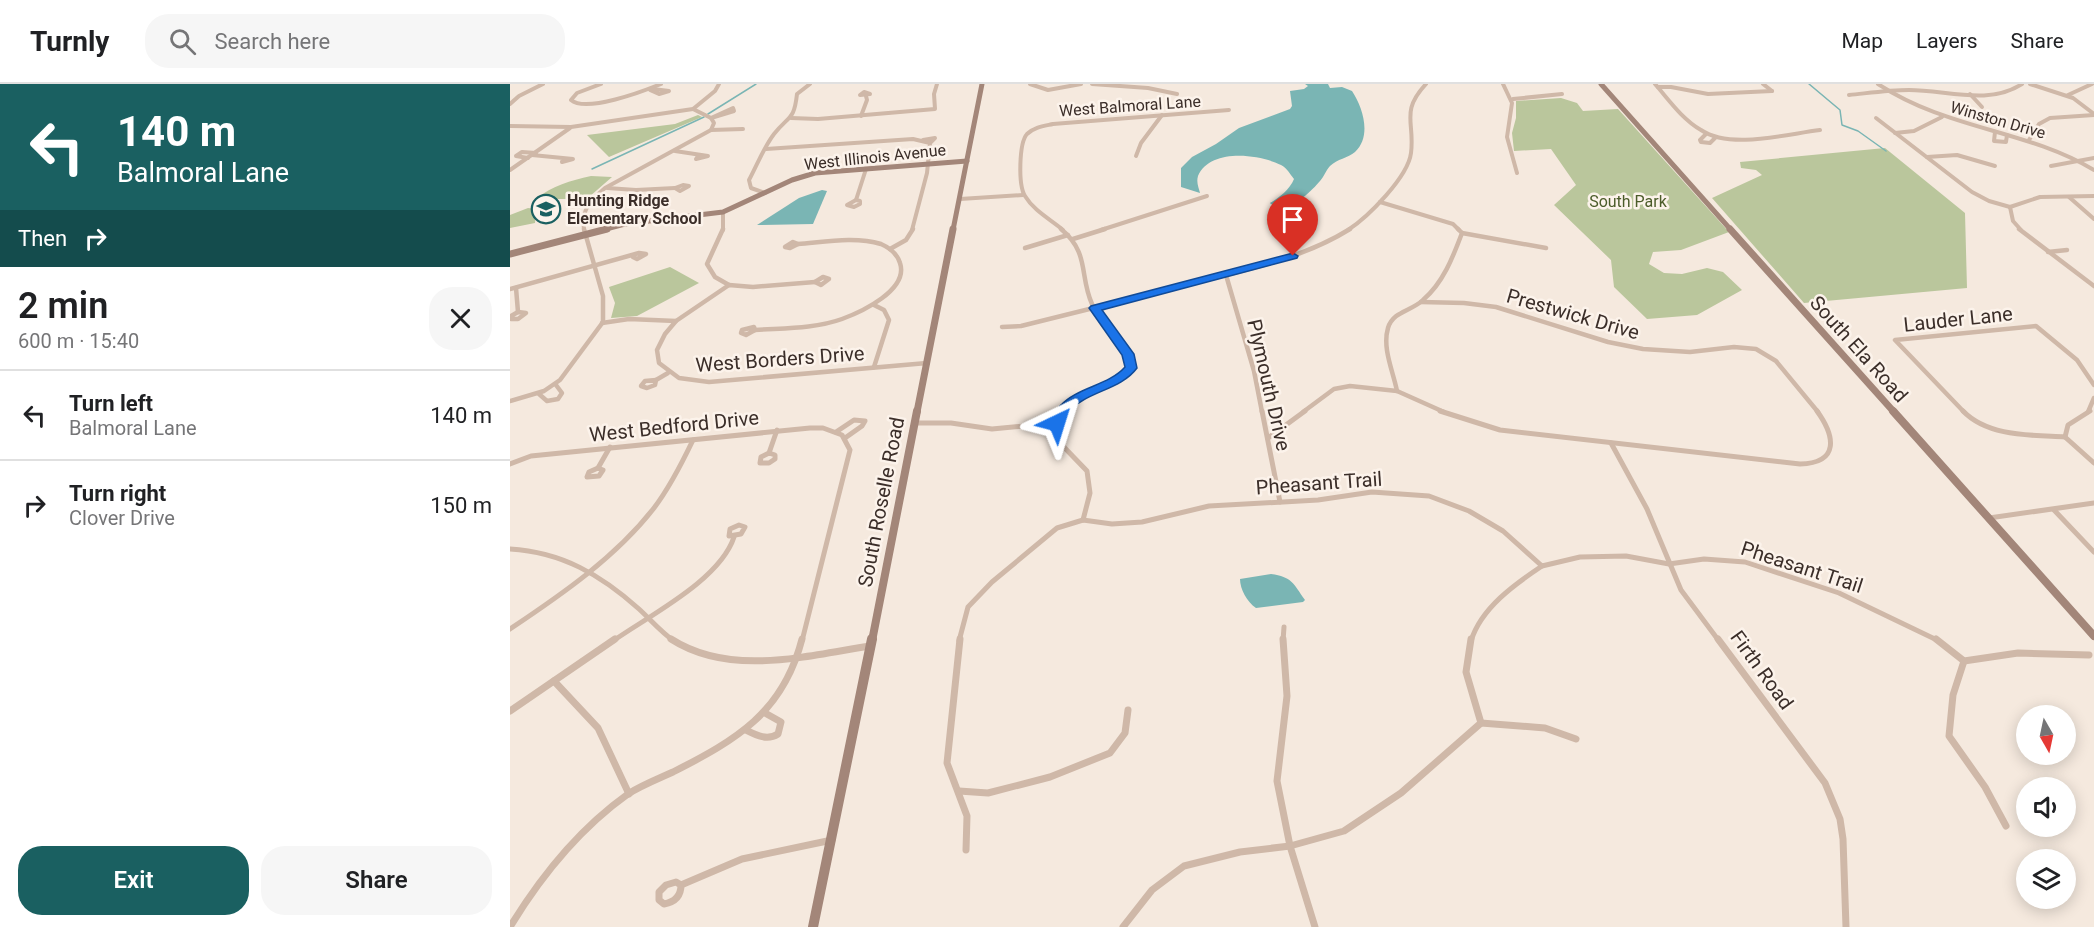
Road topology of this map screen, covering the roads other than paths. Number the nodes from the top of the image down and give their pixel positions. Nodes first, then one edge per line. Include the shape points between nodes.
1 (543, 84) edge
2 (602, 84) edge
3 (661, 84) edge
4 (719, 84) edge
5 (810, 84) edge
6 (937, 84) edge
7 (982, 84) edge
8 (1030, 84) edge
9 (1082, 84) edge
10 (1092, 84) edge
11 (1426, 84) edge
12 (1503, 84) edge
13 (1601, 84) edge
14 (1763, 84) edge
15 (1878, 84) edge
16 (1924, 84) edge
17 (2022, 84) edge
18 (2030, 84) edge
19 (1656, 85) edge
20 (2090, 85) edge
21 (2094, 88) edge
22 (1927, 90) junction
23 (1889, 92) junction
24 (1177, 94) dead end
25 (1562, 94) dead end
26 (1970, 94) junction
27 (1849, 95) dead end
28 (2068, 95) junction
29 (866, 96) dead end
30 (1513, 99) junction
31 (510, 104) edge
32 (1982, 107) dead end
33 (693, 109) junction
34 (1229, 110) dead end
35 (2094, 114) edge
36 (1162, 115) junction
37 (861, 116) junction
38 (1942, 117) junction
39 (711, 118) junction
40 (791, 118) junction
41 (1876, 118) dead end
42 (510, 126) edge
43 (571, 127) junction
44 (743, 129) dead end
45 (1033, 129) joint
46 (711, 130) junction
47 (1820, 130) dead end
48 (1995, 132) junction
49 (1895, 133) junction
50 (1708, 135) junction
51 (2007, 135) junction
52 (1716, 137) junction
53 (2029, 140) junction
54 (766, 149) junction
55 (675, 151) junction
56 (532, 155) junction
57 (698, 156) dead end
58 (1136, 156) dead end
59 (1927, 157) junction
60 (2094, 158) edge
61 (563, 159) dead end
62 (967, 161) junction
63 (2079, 161) junction
64 (929, 164) junction
65 (1995, 166) dead end
66 (2051, 166) dead end
67 (866, 169) junction
68 (510, 170) edge
69 (2094, 170) edge
70 (1517, 173) dead end
71 (607, 188) junction
72 (675, 188) dead end
73 (765, 194) junction
74 (1023, 195) junction
75 (1207, 196) dead end
76 (2094, 196) edge
77 (2069, 197) junction
78 (960, 199) junction
79 (856, 200) dead end
80 (1380, 202) junction
81 (2010, 207) junction
82 (723, 212) junction
83 (2094, 219) edge
84 (1462, 233) junction
85 (586, 235) junction
86 (1068, 235) junction
87 (1073, 239) junction
88 (798, 244) dead end
89 (1025, 248) dead end
90 (1546, 248) dead end
91 (890, 249) junction
92 (2067, 250) dead end
93 (2048, 252) junction
94 (510, 254) edge
95 (633, 256) dead end
96 (594, 265) junction
97 (1226, 275) junction
98 (815, 282) dead end
99 (729, 285) junction
100 (2094, 286) edge
101 (516, 288) junction
102 (510, 289) edge
103 (1421, 303) junction
104 (874, 305) junction
105 (1095, 308) junction
106 (518, 312) dead end
107 (676, 321) junction
108 (602, 323) junction
109 (1002, 327) dead end
110 (755, 330) dead end
111 (927, 363) junction
112 (874, 368) junction
113 (668, 373) junction
114 (656, 380) dead end
115 (556, 385) junction
116 (2094, 385) edge
117 (1397, 391) junction
118 (539, 394) junction
119 (2094, 398) edge
120 (510, 401) edge
121 (915, 423) junction
122 (1057, 423) junction
123 (777, 430) junction
124 (841, 435) junction
125 (2065, 437) junction
126 (1268, 438) junction
127 (693, 440) junction
128 (1611, 443) junction
129 (609, 447) junction
130 (769, 453) dead end
131 (2094, 463) edge
132 (510, 464) edge
133 (598, 468) dead end
134 (1280, 502) junction
135 (2094, 503) edge
136 (2054, 510) junction
137 (1989, 518) junction
138 (1083, 520) junction
139 (734, 537) dead end
140 (510, 549) edge
141 (2094, 552) edge
142 (1669, 564) junction
143 (1542, 566) junction
144 (589, 570) junction
145 (648, 618) junction
146 (1284, 627) dead end
147 (510, 629) edge
148 (2094, 636) edge
149 (870, 646) junction
150 (798, 655) junction
151 (2089, 655) dead end
152 (1964, 661) junction
153 (554, 681) junction
154 (1128, 710) dead end
155 (510, 711) edge
156 (765, 713) junction
157 (1481, 723) junction
158 (746, 730) junction
159 (1575, 739) dead end
160 (959, 791) junction
161 (628, 794) junction
162 (2006, 826) dead end
163 (833, 839) junction
164 (1290, 846) junction
165 (966, 850) dead end
166 (681, 885) dead end
167 (510, 927) edge
168 (813, 927) edge
169 (1123, 927) edge
170 (1315, 927) edge
171 (1846, 927) edge

1 - 31 street
2 - 3 street via 577,93 570,100 574,104 610,101
4 - 33 street
5 - 40 street via 797,94
6 - 37 street via 935,109
7 - 62 main road, South Roselle Road
8 - 9 street via 1041,89
10 - 24 street
11 - 80 street via 1414,97 1409,118 1409,160 1403,175
12 - 30 street
13 - 137 main road, South Ela Road
14 - 19 street via 1772,92 1708,94
15 - 23 street, Winston Drive
16 - 22 street
17 - 26 street via 2003,94
18 - 28 street
19 - 50 street via 1688,120
20 - 21 street
20 - 28 street
22 - 23 street
22 - 26 street
23 - 27 street
23 - 38 street, Winston Drive
25 - 30 street
26 - 32 street
28 - 35 street
29 - 37 street
30 - 70 street via 1514,112 1507,133
33 - 39 street
33 - 43 street
34 - 36 street, West Balmoral Lane
35 - 53 street via 2050,118 2038,124
36 - 45 street, West Balmoral Lane
36 - 58 street
37 - 40 street
38 - 48 street, Winston Drive
38 - 49 street via 1914,131
39 - 39 street via 734,111 733,108 726,109
39 - 46 street
40 - 54 street via 774,134
41 - 49 street
42 - 43 street
43 - 56 street
44 - 46 street
45 - 74 street via 1025,136 1019,172
46 - 55 street
47 - 52 street via 1757,139
48 - 51 street, Winston Drive
48 - 51 street via 1994,141 2000,143 2006,142
49 - 59 street
50 - 52 street
50 - 52 street via 1701,142 1710,143
51 - 53 street, Winston Drive
53 - 63 street, Winston Drive
54 - 64 street via 926,141 932,149
54 - 73 street via 748,183
55 - 57 street
55 - 71 street
56 - 61 street
56 - 68 street
59 - 65 street via 1968,156
59 - 81 street via 1972,192
60 - 63 street
62 - 64 main road, West Illinois Avenue
62 - 78 main road, South Roselle Road
63 - 66 street, Winston Drive
63 - 69 street, Winston Drive
64 - 67 main road, West Illinois Avenue
64 - 91 street via 910,234
67 - 73 main road, West Illinois Avenue via 816,173
67 - 79 street
71 - 72 street
71 - 85 street via 585,209
73 - 82 main road, West Illinois Avenue
74 - 78 street
74 - 86 street
75 - 87 street
76 - 77 street
77 - 81 street via 2022,199
77 - 83 street
78 - 111 main road, South Roselle Road
80 - 84 street via 1454,224
80 - 97 street via 1357,224 1329,242
81 - 93 street via 2018,227
82 - 85 main road, West Illinois Avenue via 625,224
82 - 99 street via 724,227 707,264 715,277
84 - 90 street
84 - 103 street via 1451,265
85 - 94 main road, West Illinois Avenue
85 - 96 street
86 - 87 street
86 - 89 street
87 - 105 street via 1081,253
88 - 91 street via 855,241
91 - 104 street via 900,260 901,274 891,291
92 - 93 street
93 - 100 street
95 - 96 street
96 - 101 street
96 - 108 street via 605,310
97 - 105 street
97 - 126 street, Plymouth Drive via 1254,370
98 - 99 street
99 - 107 street, West Borders Drive
101 - 102 street
101 - 106 street
103 - 117 street via 1401,310 1388,327 1387,349
103 - 128 street, Prestwick Drive via 1457,301 1506,310 1641,349 1758,349 1777,362 1822,417 1833,438 1827,454 1810,464
104 - 110 street via 832,322
104 - 112 street via 884,310 889,320
105 - 109 street
105 - 122 street via 1128,354 1131,368 1123,377 1064,409
107 - 108 street
107 - 113 street, West Borders Drive via 657,350 659,363
108 - 115 street
111 - 112 street, West Borders Drive
111 - 121 main road, South Roselle Road
112 - 113 street, West Borders Drive via 719,382 693,382
113 - 114 street
115 - 118 street
115 - 118 street via 562,393 558,399 547,401
116 - 125 street, Lauder Lane via 2075,359 2036,326 1895,340 1979,424 1994,430
117 - 126 street via 1350,386 1334,389
117 - 128 street via 1445,413 1500,429
118 - 120 street
119 - 125 street via 2090,411 2068,425
121 - 122 street via 992,429
121 - 149 main road, South Roselle Road
122 - 138 street via 1060,443 1087,471 1090,493
123 - 124 street, West Bedford Drive via 817,428
123 - 127 street, West Bedford Drive
123 - 130 street
124 - 124 street via 862,426 865,421 854,419
124 - 150 street via 848,444 849,456
125 - 131 street
126 - 134 street, Plymouth Drive
127 - 129 street, West Bedford Drive
127 - 144 street via 674,480 648,515
128 - 142 street, Firth Road via 1647,509
129 - 132 street, West Bedford Drive via 531,456
129 - 133 street
134 - 138 street, Pheasant Trail via 1209,507 1142,522
134 - 143 street, Pheasant Trail via 1372,492 1429,496 1469,511 1503,531
135 - 136 street
136 - 137 street
136 - 141 street
137 - 148 main road, South Ela Road
138 - 160 street via 1057,528 968,607 958,646 946,763
139 - 145 street via 729,552 707,578
140 - 144 street via 552,555
142 - 143 street, Pheasant Trail via 1626,556 1580,557
142 - 152 street, Pheasant Trail via 1704,559 1745,562 1830,590 1891,616 1939,641
142 - 171 street, Firth Road via 1681,590 1825,783 1840,819 1843,839
143 - 157 street via 1513,586 1490,609 1471,639 1466,672
144 - 145 street via 611,583
144 - 147 street
145 - 150 street via 676,643 710,655 749,662
145 - 153 street
146 - 164 street via 1287,696 1277,781
149 - 150 street
149 - 163 main road, South Roselle Road
150 - 156 street via 789,680
151 - 152 street via 2018,653
152 - 162 street via 1953,695 1949,736 1985,787
153 - 155 street
153 - 161 street via 598,728
154 - 160 street via 1125,733 1110,753 1050,777 988,793
156 - 158 street
156 - 158 street via 781,722 777,735 762,739
157 - 159 street via 1545,728
157 - 164 street via 1401,793 1349,828
158 - 161 street via 720,748
160 - 165 street via 967,816
161 - 167 street via 556,859 531,890
163 - 166 street via 742,859
163 - 168 main road, South Roselle Road
164 - 169 street via 1240,852 1184,866 1152,890
164 - 170 street

